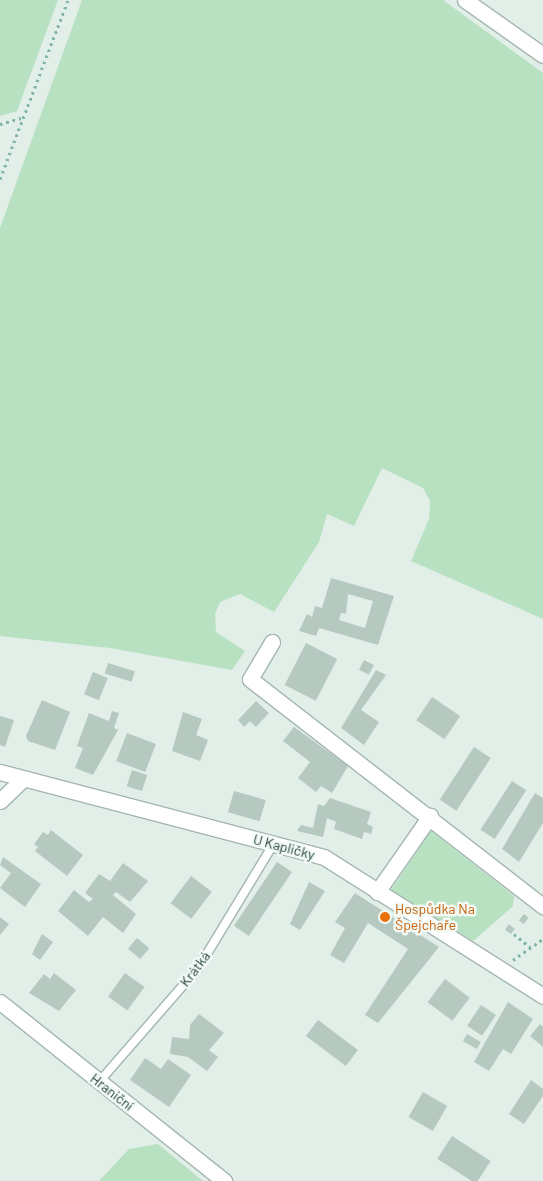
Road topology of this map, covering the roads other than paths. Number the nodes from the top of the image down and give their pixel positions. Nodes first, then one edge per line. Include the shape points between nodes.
1 (465, 0) edge
2 (543, 55) edge
3 (272, 642) dead end
4 (0, 772) edge
5 (23, 779) junction
6 (0, 801) edge
7 (430, 816) junction
8 (274, 843) junction
9 (377, 892) junction
10 (543, 906) edge
11 (543, 996) edge
12 (0, 1002) edge
13 (99, 1082) junction
14 (224, 1181) edge

1 - 2 street
3 - 7 street via 250,679
4 - 5 street
5 - 6 street
5 - 8 street, U Kapličky
7 - 9 street
7 - 10 street
8 - 9 street, U Kapličky via 324,857
8 - 13 lane, Krátká via 199,967
9 - 11 street, U Kapličky
12 - 13 street, Hraniční
13 - 14 street, Hraniční

